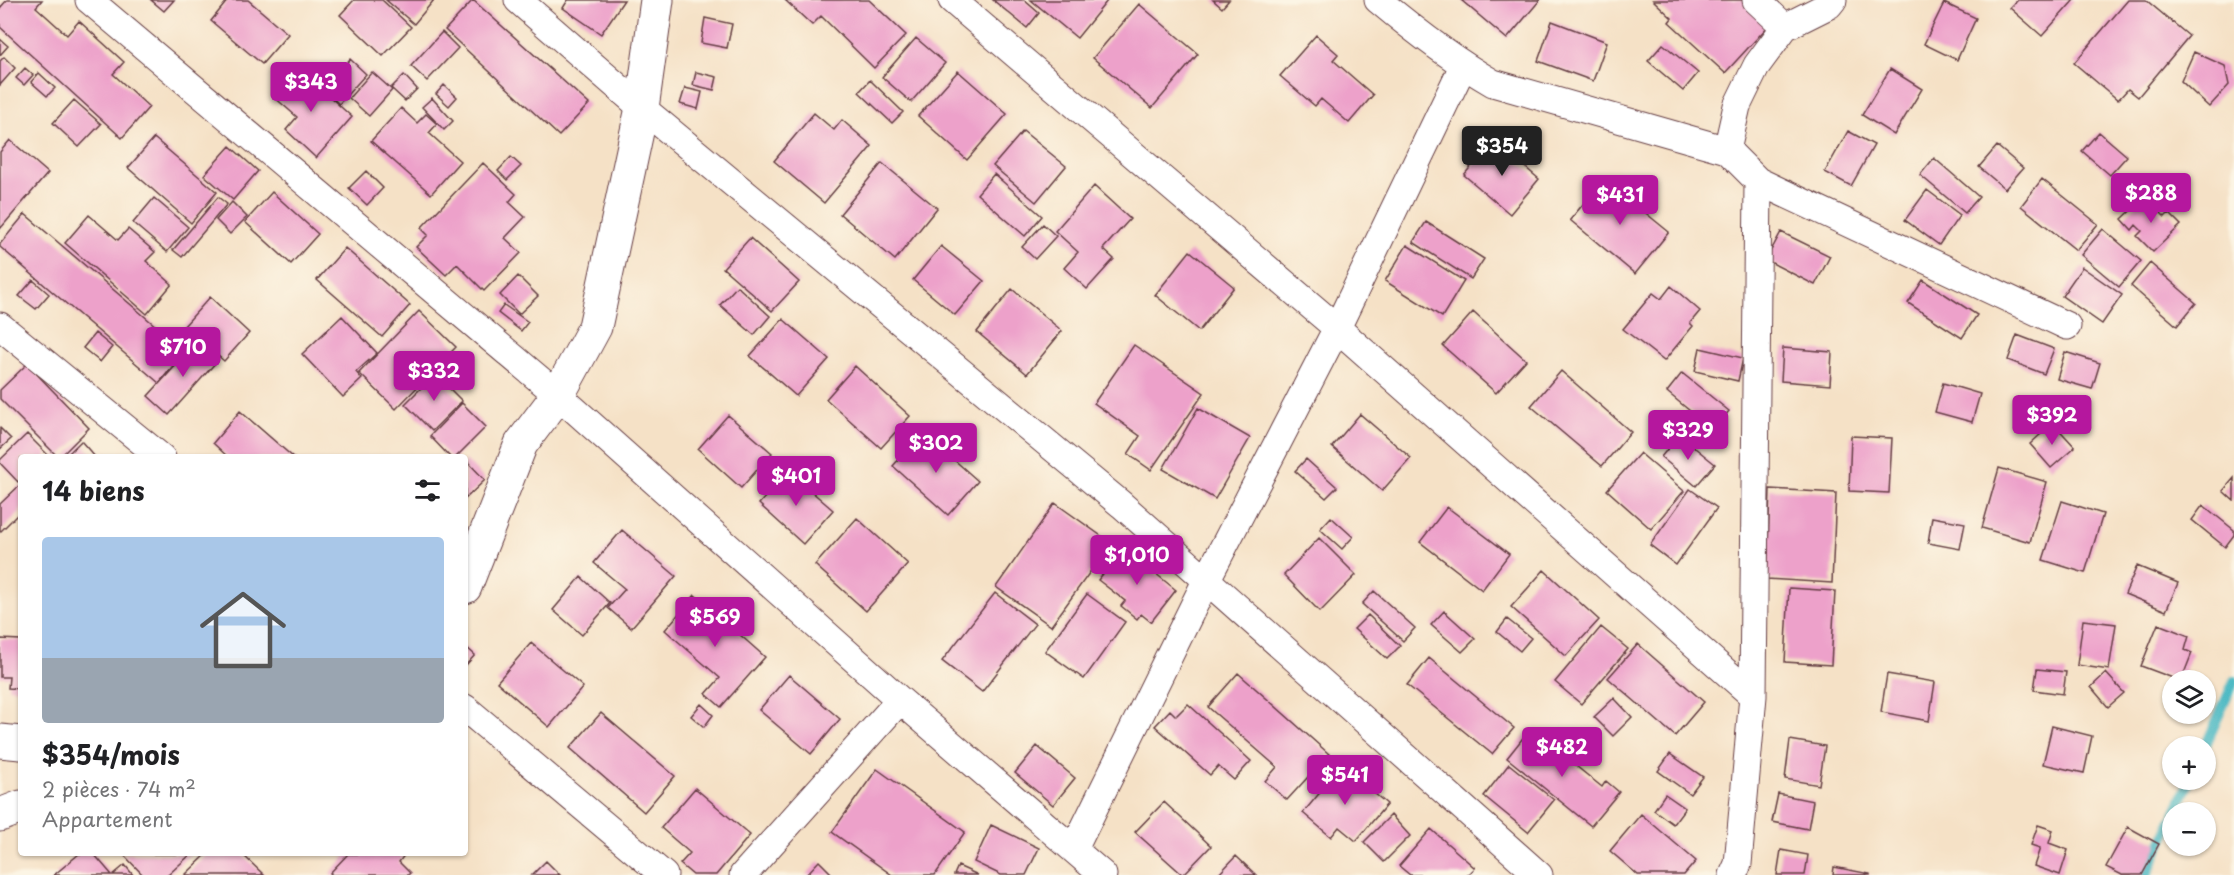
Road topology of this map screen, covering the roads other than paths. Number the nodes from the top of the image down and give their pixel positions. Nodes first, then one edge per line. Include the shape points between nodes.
1 (89, 0) edge
2 (518, 0) edge
3 (657, 0) edge
4 (952, 0) edge
5 (1378, 0) edge
6 (1756, 0) edge
7 (1833, 0) edge
8 (1785, 27) junction
9 (1463, 66) junction
10 (642, 108) junction
11 (1727, 150) junction
12 (1758, 181) junction
13 (0, 326) edge
14 (2067, 326) dead end
15 (1337, 328) junction
16 (558, 395) junction
17 (157, 454) edge
18 (468, 579) edge
19 (1207, 579) junction
20 (1753, 696) junction
21 (900, 700) junction
22 (468, 711) edge
23 (0, 741) edge
24 (18, 743) edge
25 (18, 808) edge
26 (0, 815) edge
27 (1074, 849) junction
28 (664, 875) edge
29 (743, 875) edge
30 (1103, 875) edge
31 (1539, 875) edge
32 (1733, 875) edge

1 - 16 street
2 - 10 street
3 - 10 street
4 - 15 street
5 - 9 street
6 - 8 street
7 - 8 street
8 - 11 street via 1757,65 1737,106
9 - 11 street via 1493,83
9 - 15 street
10 - 16 street via 595,327
10 - 19 street
11 - 12 street
12 - 14 street
12 - 20 street
13 - 17 street
15 - 19 street
15 - 20 street
16 - 18 street via 521,444
16 - 21 street
19 - 27 street
19 - 31 street
20 - 32 street via 1738,864
21 - 27 street
21 - 29 street
22 - 28 street
23 - 24 street
25 - 26 street
27 - 30 street

